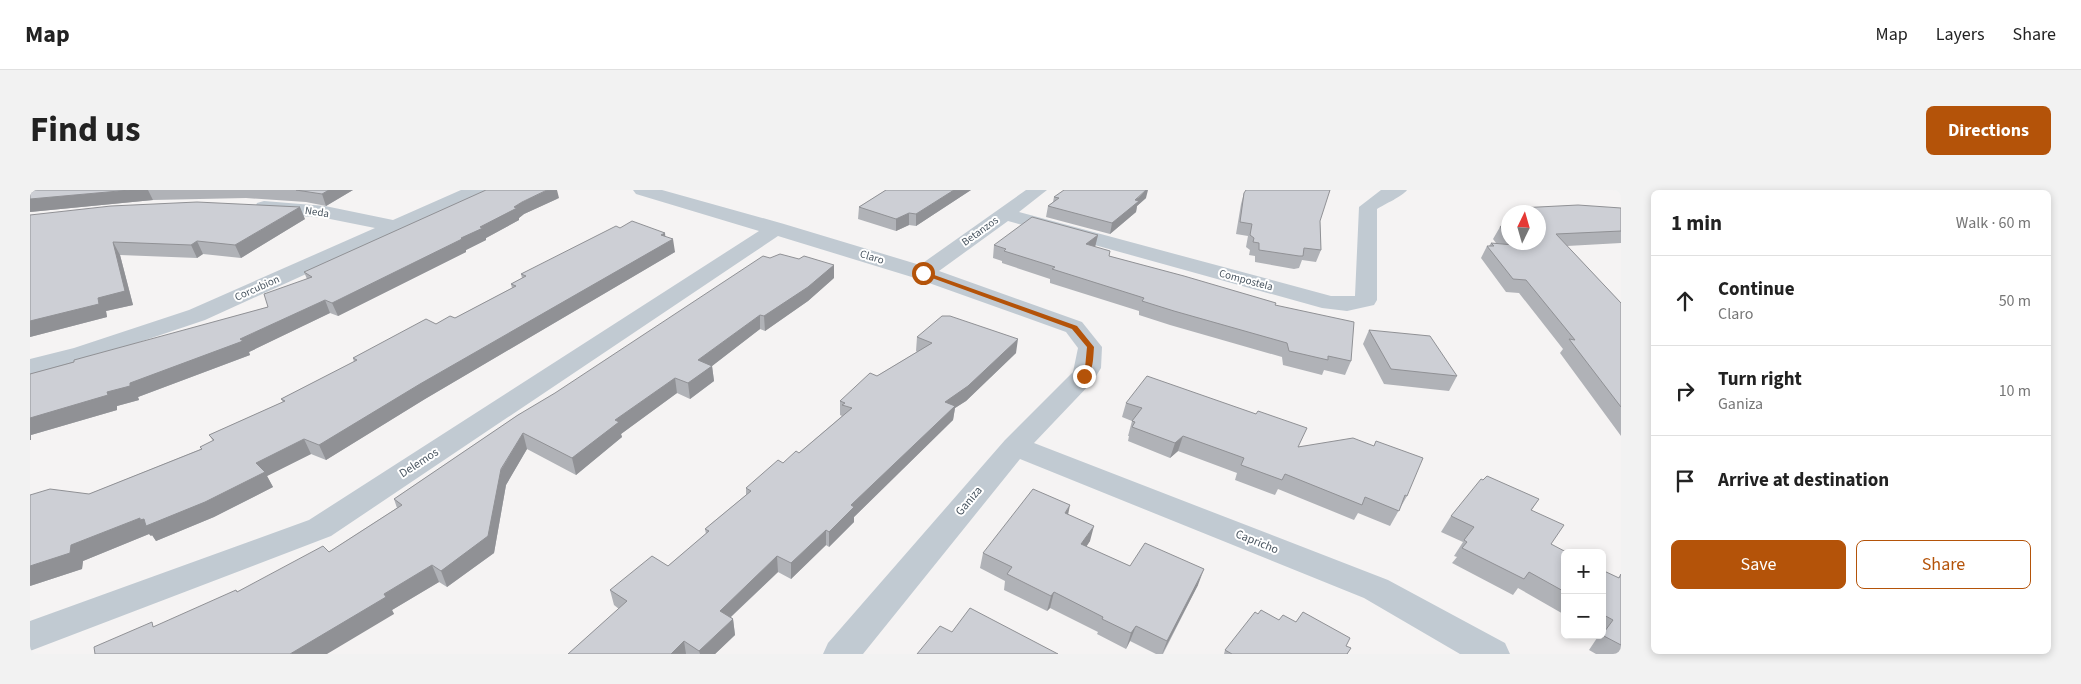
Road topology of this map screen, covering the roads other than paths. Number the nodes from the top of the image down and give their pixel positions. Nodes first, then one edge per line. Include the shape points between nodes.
1 (476, 190) edge
2 (1038, 190) edge
3 (1398, 190) edge
4 (650, 191) edge
5 (248, 207) edge
6 (1004, 214) junction
7 (394, 226) junction
8 (777, 228) junction
9 (923, 273) junction
10 (1090, 347) joint
11 (30, 367) edge
12 (1015, 446) junction
13 (30, 636) edge
14 (841, 654) edge
15 (1492, 654) edge

1 - 7 street, Corcubion
2 - 6 street, Betanzos
3 - 6 street, Compostela via 1368,207 1366,300 1346,304 1330,304
4 - 8 street, Claro
5 - 7 street, Neda via 325,212
6 - 9 street, Betanzos
7 - 11 street, Corcubion via 197,315
8 - 9 street, Claro
8 - 13 street, Delemos via 320,528
9 - 10 street, Claro via 1074,327
10 - 12 street, Ganiza via 1084,376
12 - 14 street, Ganiza
12 - 15 street, Capricho via 1376,589

